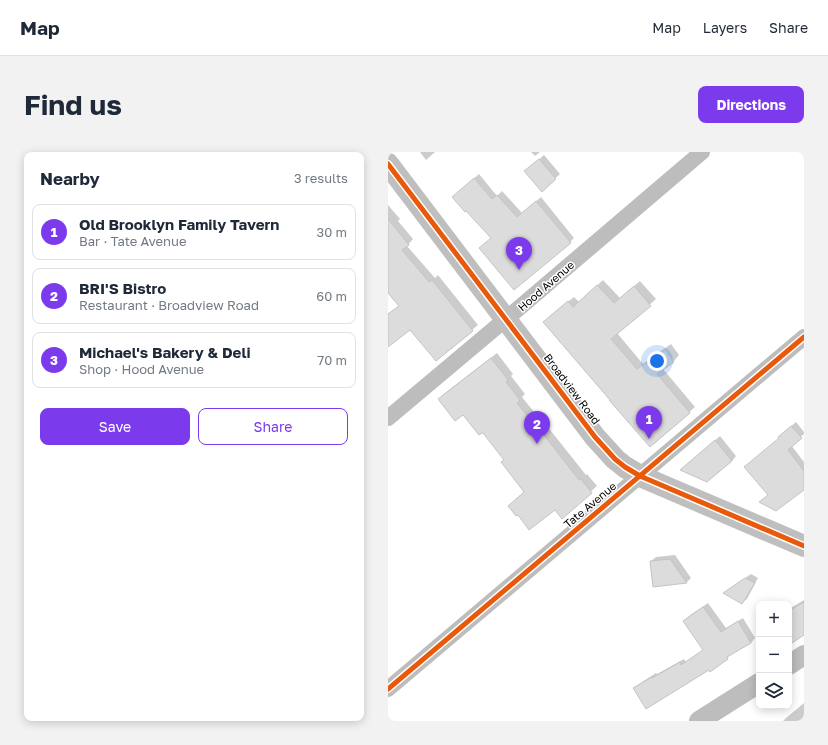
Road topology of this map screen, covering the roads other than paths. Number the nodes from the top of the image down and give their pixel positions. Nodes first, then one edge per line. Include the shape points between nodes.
1 (702, 152) edge
2 (388, 164) edge
3 (506, 319) junction
4 (804, 337) edge
5 (388, 418) edge
6 (640, 476) junction
7 (804, 546) edge
8 (804, 655) edge
9 (792, 663) edge
10 (756, 685) edge
11 (388, 689) edge
12 (699, 721) edge

1 - 3 street, Hood Avenue
2 - 3 main road, Broadview Road
3 - 5 street, Hood Avenue
3 - 6 main road, Broadview Road via 595,437 615,459
4 - 6 street, Tate Avenue
6 - 7 main road, Broadview Road
6 - 11 street, Tate Avenue
8 - 9 street
10 - 12 street

